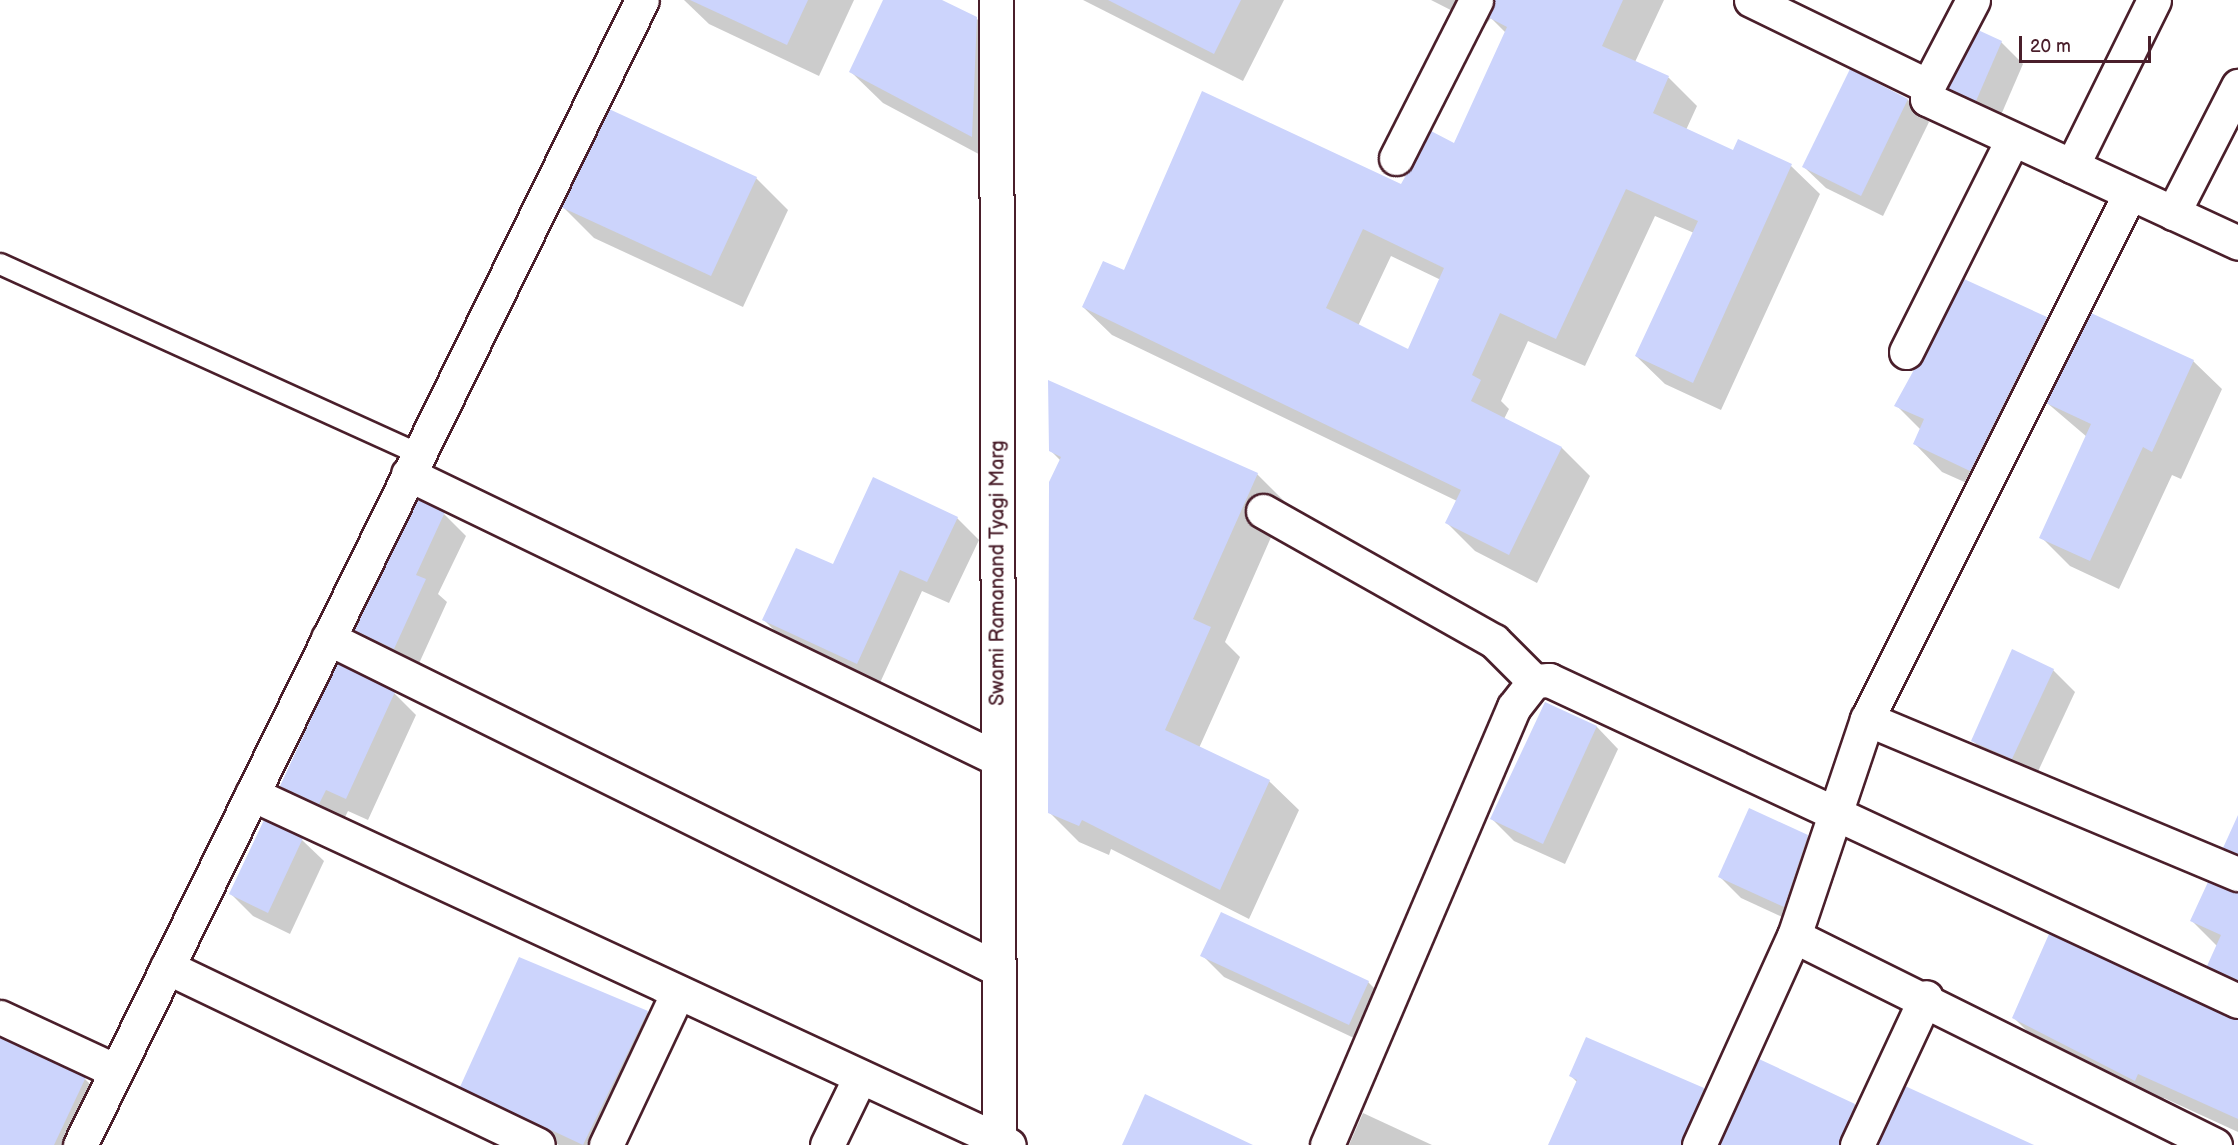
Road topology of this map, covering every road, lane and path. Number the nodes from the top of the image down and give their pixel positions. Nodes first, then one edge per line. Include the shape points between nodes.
1 (642, 0) edge
2 (996, 0) edge
3 (1476, 0) edge
4 (1751, 0) edge
5 (1973, 0) edge
6 (2154, 0) edge
7 (1928, 86) junction
8 (2238, 86) edge
9 (2012, 140) junction
10 (1396, 158) dead end
11 (2072, 166) junction
12 (2130, 193) junction
13 (2173, 213) junction
14 (2238, 243) edge
15 (0, 264) edge
16 (1906, 352) dead end
17 (413, 464) junction
18 (1263, 511) dead end
19 (328, 638) junction
20 (1534, 681) junction
21 (1867, 719) junction
22 (998, 759) junction
23 (252, 794) junction
24 (1835, 811) junction
25 (2238, 873) edge
26 (1794, 936) junction
27 (167, 967) junction
28 (998, 969) junction
29 (678, 992) junction
30 (1926, 996) junction
31 (2238, 1001) edge
32 (0, 1017) edge
33 (116, 1071) junction
34 (860, 1077) junction
35 (1002, 1144) edge
36 (80, 1145) edge
37 (538, 1145) edge
38 (606, 1145) edge
39 (827, 1145) edge
40 (1327, 1145) edge
41 (1699, 1145) edge
42 (1857, 1145) edge
43 (2215, 1145) edge

1 - 17 street
2 - 22 street, Swami Ramanand Tyagi Marg
3 - 10 street
4 - 7 street
5 - 7 street
6 - 11 street
7 - 9 street via 1927,99 1934,105
8 - 13 street
9 - 11 street
9 - 16 street
11 - 12 street
12 - 13 street
12 - 21 street
13 - 14 street
15 - 17 lane
17 - 19 street
17 - 22 street
18 - 20 street via 1494,641
19 - 23 street
19 - 28 street
20 - 24 street via 1549,680
20 - 40 street via 1514,707
21 - 24 street
21 - 25 street
22 - 28 street, Swami Ramanand Tyagi Marg
23 - 27 street
23 - 29 street
24 - 26 street
24 - 31 street
26 - 30 street
26 - 41 street
27 - 33 street
27 - 37 street
28 - 35 street, Swami Ramanand Tyagi Marg
29 - 34 street
29 - 38 street
30 - 42 street
30 - 43 street
32 - 33 street
33 - 36 street
34 - 35 street
34 - 39 street

